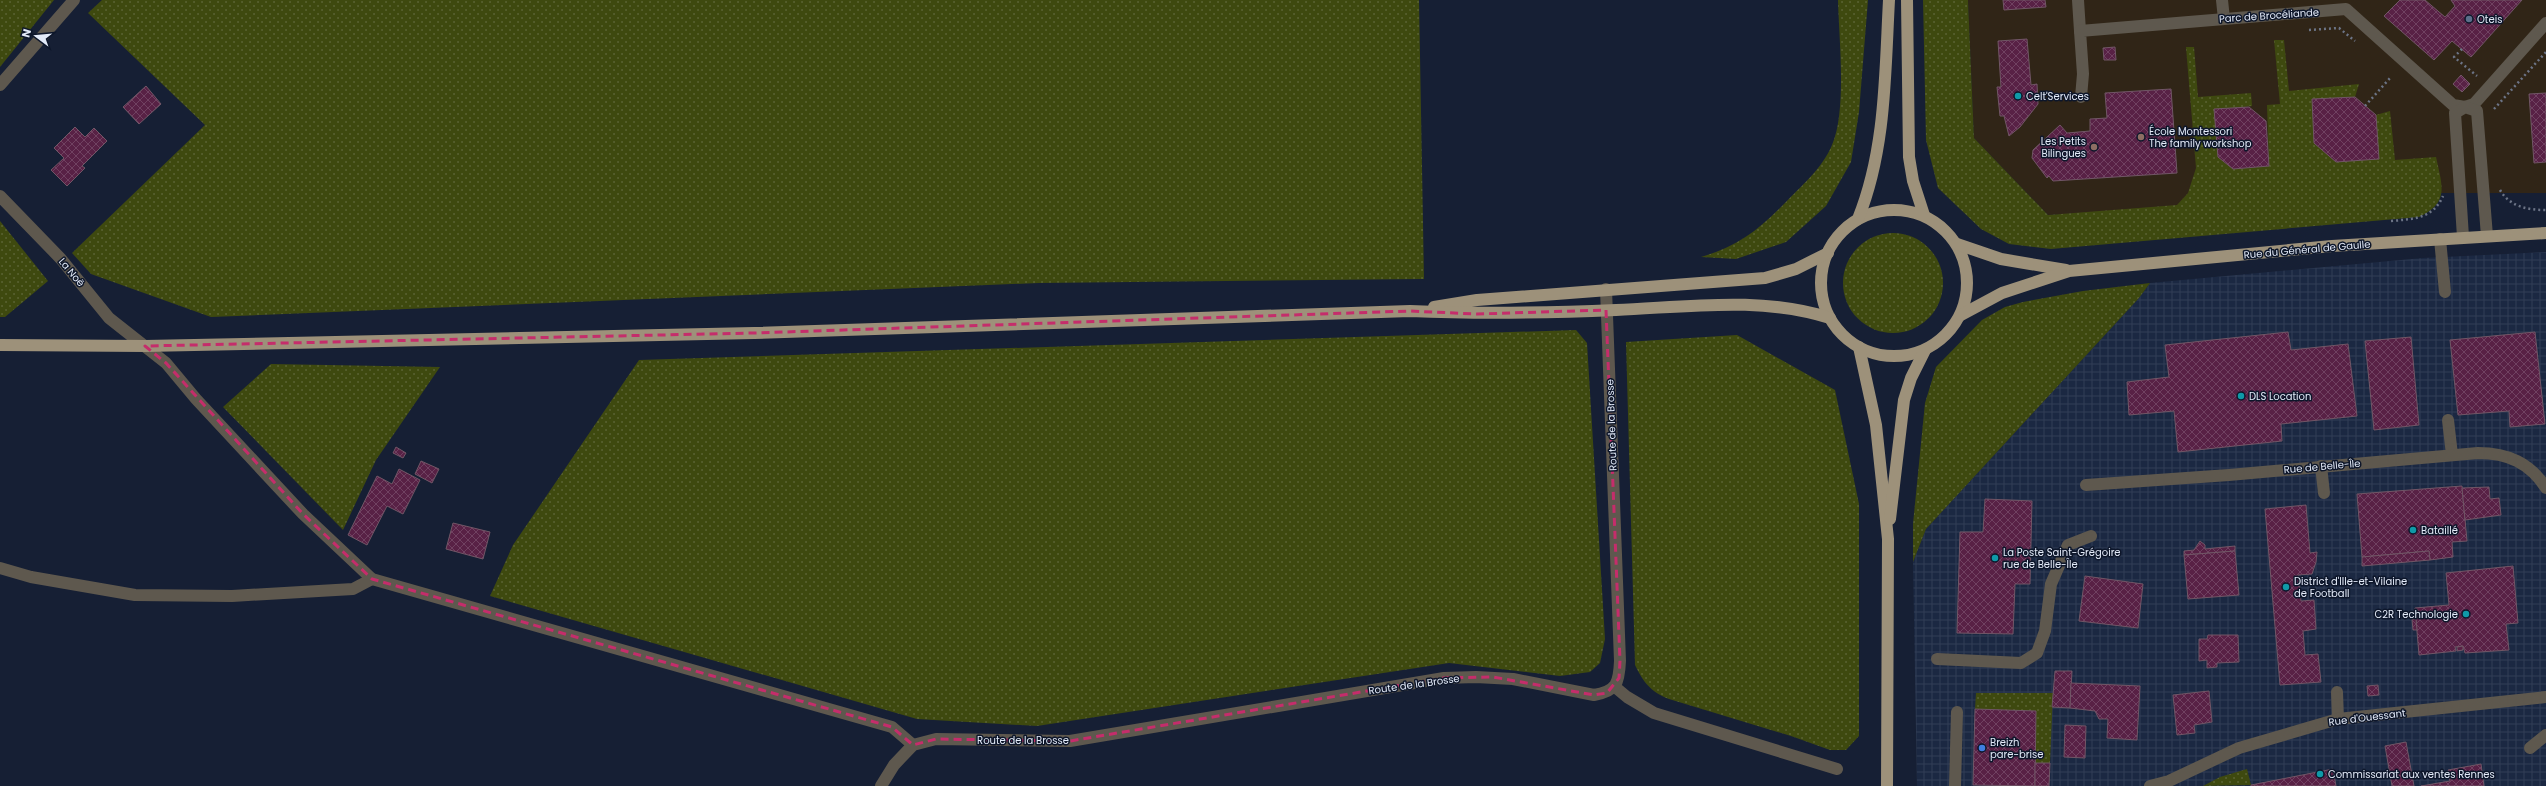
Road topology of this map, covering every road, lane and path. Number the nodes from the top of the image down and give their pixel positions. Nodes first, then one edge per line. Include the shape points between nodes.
1 (74, 0) edge
2 (1889, 0) edge
3 (1907, 0) edge
4 (2078, 0) edge
5 (2222, 0) edge
6 (2224, 18) junction
7 (2546, 23) edge
8 (2080, 31) junction
9 (2301, 31) dead end
10 (2361, 46) dead end
11 (2462, 49) dead end
12 (2546, 52) edge
13 (2391, 77) dead end
14 (0, 85) edge
15 (2489, 87) junction
16 (2080, 97) dead end
17 (2365, 106) dead end
18 (2465, 107) junction
19 (2489, 114) dead end
20 (2497, 183) dead end
21 (0, 196) edge
22 (2443, 198) dead end
23 (2546, 210) edge
24 (1924, 216) junction
25 (1858, 219) junction
26 (2391, 221) dead end
27 (2546, 233) edge
28 (2487, 236) junction
29 (2463, 238) junction
30 (2440, 239) junction
31 (1957, 244) junction
32 (1828, 252) junction
33 (2069, 271) junction
34 (1606, 290) junction
35 (2445, 292) dead end
36 (1606, 310) junction
37 (1410, 311) junction
38 (1961, 315) junction
39 (1830, 318) junction
40 (0, 345) edge
41 (145, 346) junction
42 (1859, 347) junction
43 (1925, 350) junction
44 (2448, 420) dead end
45 (2452, 455) junction
46 (2321, 466) junction
47 (2086, 485) dead end
48 (2546, 488) edge
49 (2324, 493) dead end
50 (2091, 536) dead end
51 (1888, 539) junction
52 (0, 568) edge
53 (372, 579) junction
54 (1937, 659) dead end
55 (1615, 687) junction
56 (2337, 692) dead end
57 (2546, 697) edge
58 (1957, 712) dead end
59 (2338, 718) junction
60 (2546, 735) edge
61 (913, 745) junction
62 (2530, 748) dead end
63 (1837, 769) dead end
64 (2169, 783) edge
65 (881, 786) edge
66 (1887, 786) edge
67 (1955, 786) edge
68 (2150, 786) edge

1 - 14 street
2 - 25 main road via 1879,138
3 - 24 main road via 1909,157 1912,181
4 - 8 street
5 - 6 street
6 - 8 street, Parc de Brocéliande
6 - 18 street, Parc de Brocéliande via 2346,9 2453,104
7 - 15 street
8 - 16 street via 2083,74
9 - 10 path via 2339,28
11 - 15 path via 2454,57
12 - 19 path
13 - 17 path
15 - 18 street via 2474,104
18 - 28 street, Parc de Brocéliande via 2477,112
18 - 29 street via 2455,113
20 - 23 path via 2507,200 2522,208
21 - 41 street, La Noë via 61,259 109,318
22 - 26 path via 2436,210 2422,218
24 - 25 main road via 1908,211 1891,210 1874,212
24 - 31 main road via 1937,223
25 - 32 main road via 1846,228
27 - 28 main road, Rue du Général de Gaulle
28 - 29 main road, Rue du Général de Gaulle
29 - 30 main road, Rue du Général de Gaulle
30 - 33 main road, Rue du Général de Gaulle via 2332,246
30 - 35 street
31 - 33 main road, Rue du Général de Gaulle via 2001,260
31 - 38 main road via 1965,261 1968,279
32 - 34 main road via 1796,269 1765,278
32 - 39 main road via 1822,269 1821,286
33 - 38 main road, Rue du Général de Gaulle via 2002,293
34 - 36 street, Route de la Brosse
34 - 37 main road via 1477,300
36 - 37 main road via 1478,314
36 - 39 main road via 1741,304 1802,310
36 - 55 street, Route de la Brosse via 1620,661 1619,678
37 - 41 main road via 762,333
38 - 43 main road via 1952,329
39 - 42 main road via 1842,335
40 - 41 main road
41 - 53 street, La Noë via 166,363 303,514
42 - 43 main road via 1874,354 1892,356 1909,355
42 - 51 main road via 1876,425
43 - 51 main road via 1911,378 1904,400
44 - 45 street
45 - 46 street, Rue de Belle-Île
45 - 48 street, Rue de Belle-Île via 2496,453 2514,458 2537,474
46 - 47 street, Rue de Belle-Île
46 - 49 street
50 - 54 street via 2068,544 2051,584 2045,631 2037,653 2021,663
51 - 66 main road
52 - 53 street via 31,577 135,595 232,596 353,589
53 - 61 street via 892,727
55 - 61 street, Route de la Brosse via 1607,693 1594,695 1513,679 1476,676 1444,678 1070,741 936,739
55 - 63 street via 1654,713
56 - 59 street
57 - 59 street, Rue d'Ouessant
58 - 67 street
59 - 64 street, Rue d'Ouessant via 2239,748
60 - 62 street
61 - 65 street via 894,765
64 - 68 street, Rue d'Ouessant

